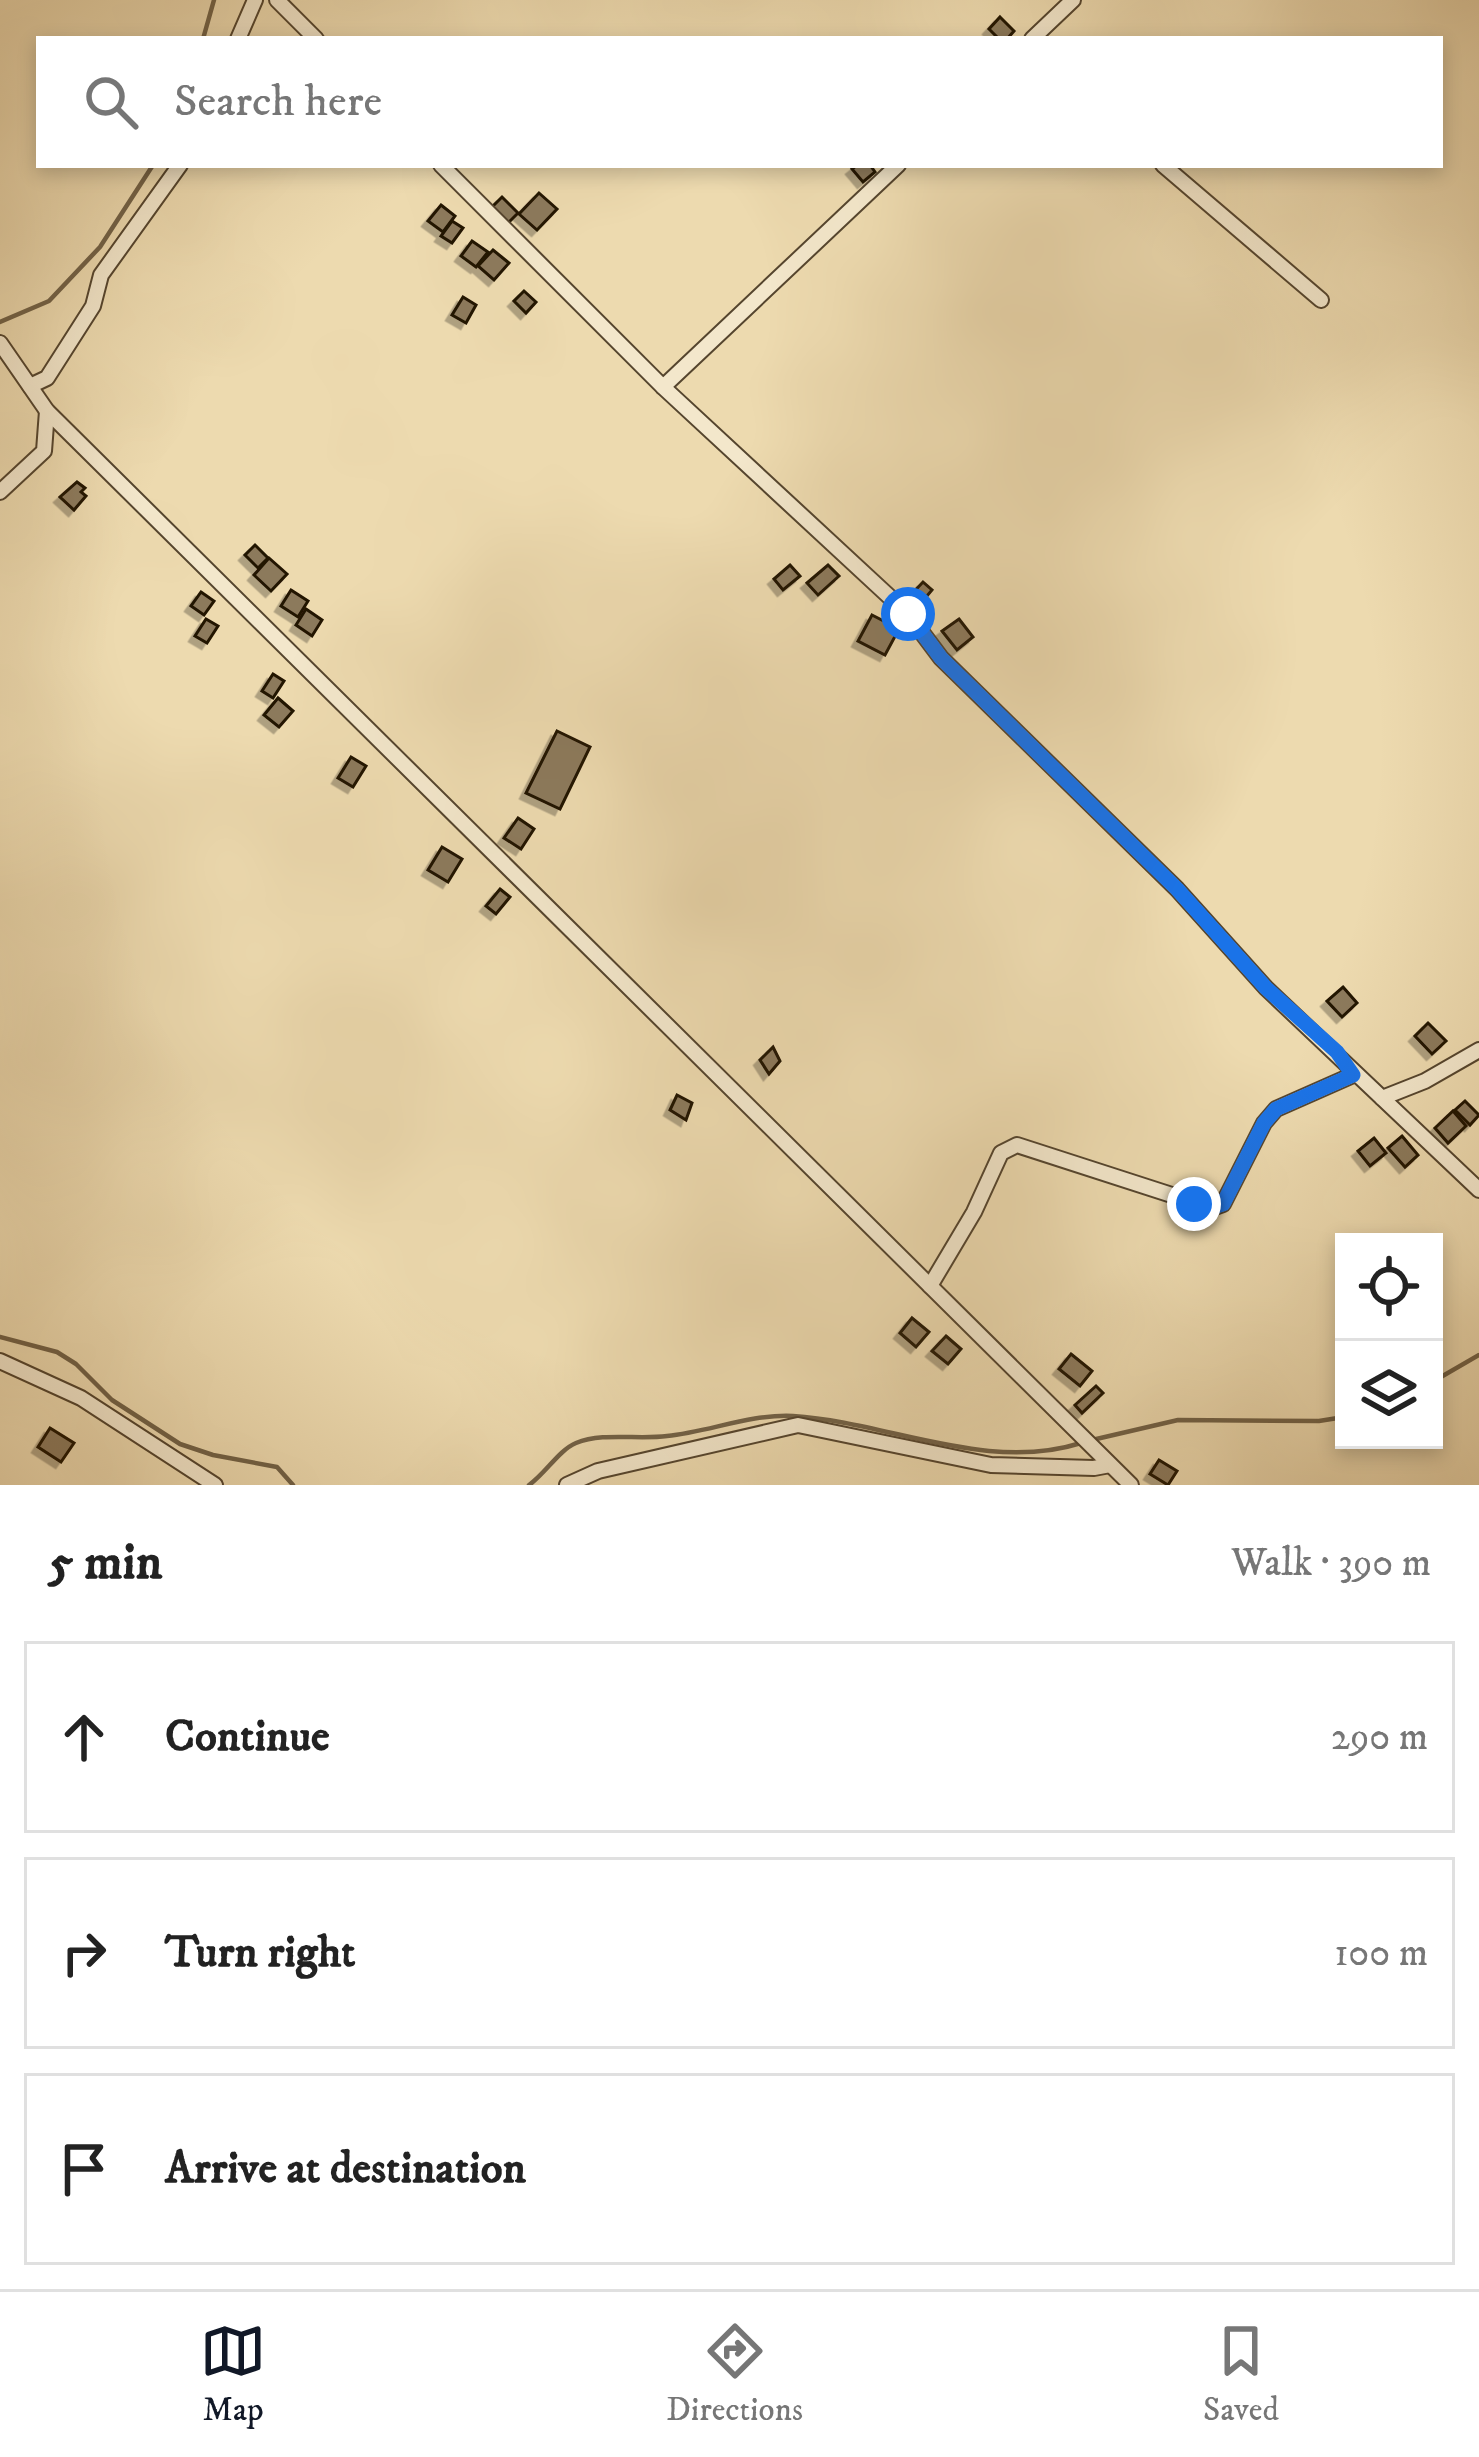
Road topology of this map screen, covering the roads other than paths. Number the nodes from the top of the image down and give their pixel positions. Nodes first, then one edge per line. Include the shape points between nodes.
1 (255, 0) edge
2 (277, 0) edge
3 (1073, 0) edge
4 (239, 36) edge
5 (313, 36) edge
6 (1035, 36) edge
7 (178, 168) edge
8 (444, 168) edge
9 (895, 168) edge
10 (1166, 168) edge
11 (1322, 300) dead end
12 (0, 343) edge
13 (29, 386) junction
14 (663, 387) junction
15 (47, 411) junction
16 (0, 492) edge
17 (1479, 1050) edge
18 (1353, 1075) junction
19 (1382, 1098) junction
20 (1479, 1190) edge
21 (930, 1286) junction
22 (0, 1360) edge
23 (1110, 1465) junction
24 (215, 1485) edge
25 (567, 1485) edge
26 (1131, 1485) edge

1 - 4 street
2 - 5 street
3 - 6 street
7 - 13 street via 100,275 93,306 47,378
8 - 14 street
9 - 14 street
10 - 11 street
12 - 13 street
13 - 15 street
14 - 18 street via 908,614 941,658
15 - 16 street via 44,451
15 - 21 street
17 - 19 street
18 - 19 street
18 - 21 street via 1276,1109 1223,1204 1211,1208 1069,1159 1008,1147
19 - 20 street
21 - 23 street
22 - 24 street via 81,1398
23 - 25 street via 991,1465 798,1425
23 - 26 street

